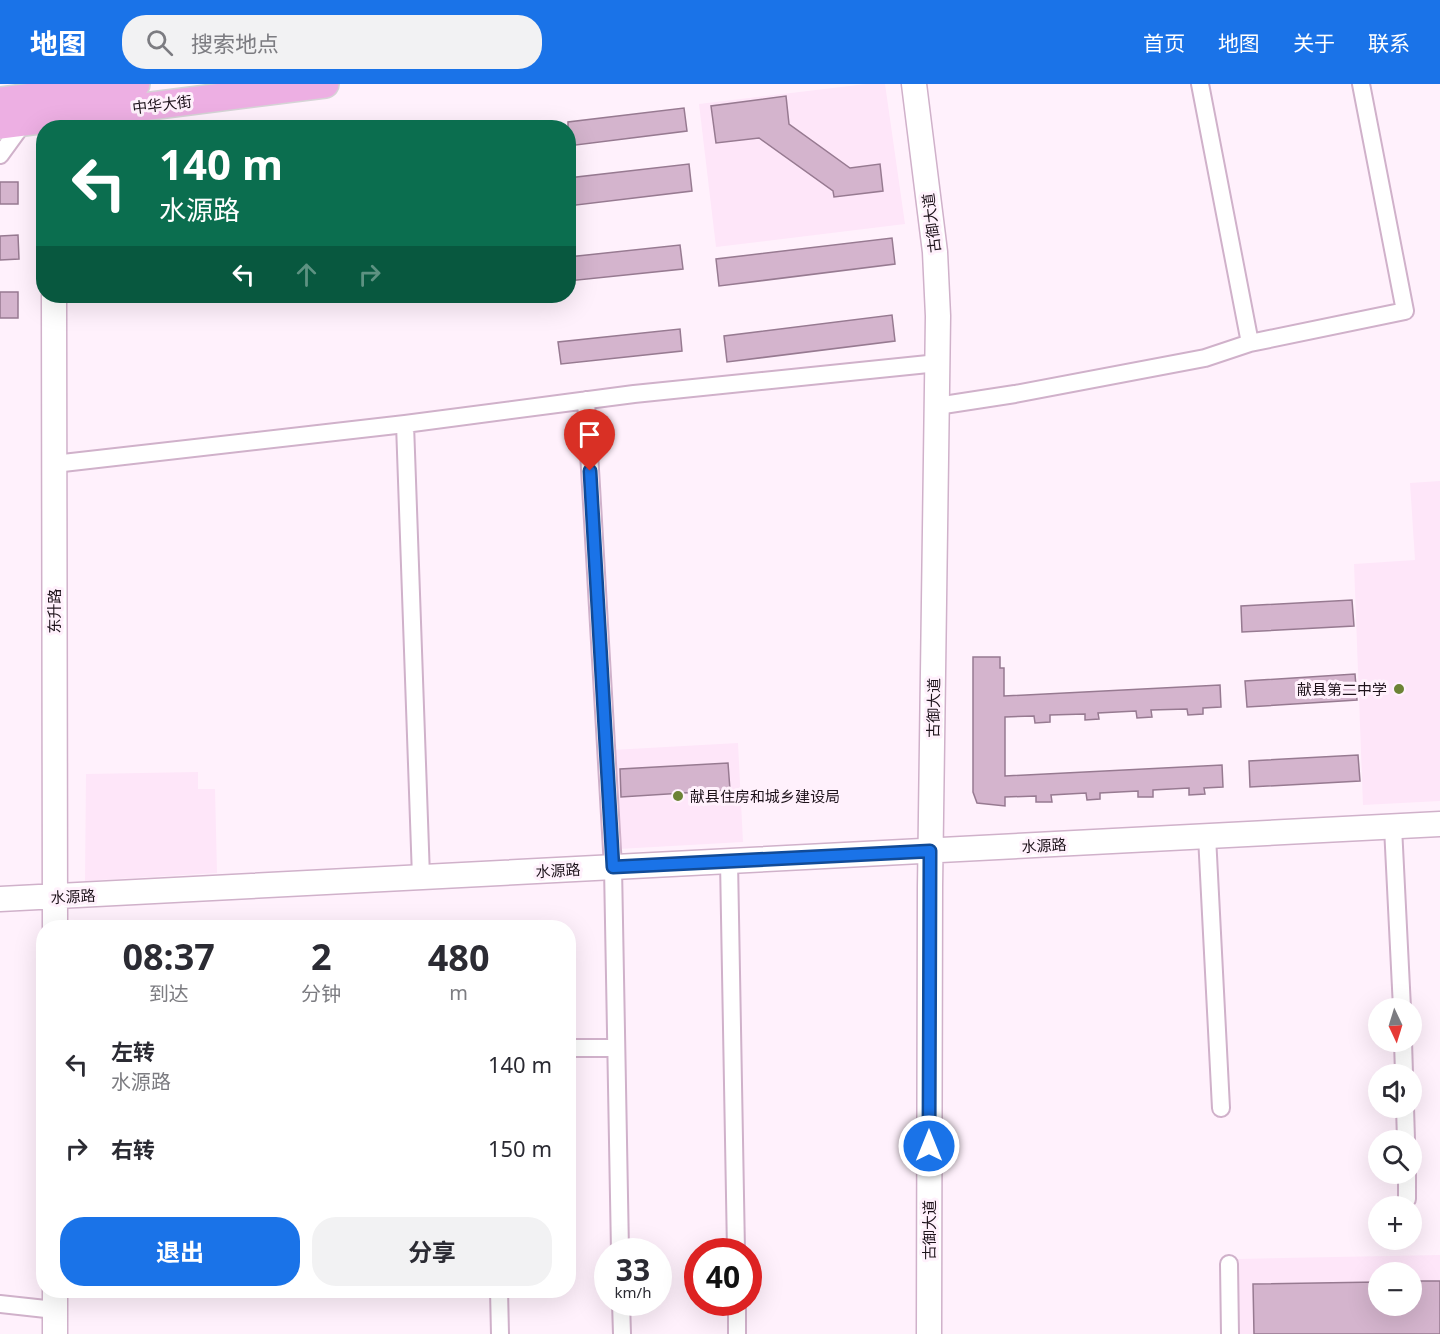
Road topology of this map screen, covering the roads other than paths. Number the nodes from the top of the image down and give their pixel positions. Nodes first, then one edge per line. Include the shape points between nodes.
1 (136, 84) edge
2 (325, 84) edge
3 (914, 84) edge
4 (1200, 84) edge
5 (1361, 84) edge
6 (0, 101) edge
7 (53, 102) edge
8 (12, 123) edge
9 (0, 155) edge
10 (54, 303) edge
11 (1250, 343) junction
12 (938, 363) junction
13 (586, 400) junction
14 (937, 406) junction
15 (405, 424) junction
16 (54, 464) junction
17 (1440, 824) edge
18 (1393, 827) junction
19 (1207, 836) junction
20 (930, 851) junction
21 (729, 861) junction
22 (613, 867) junction
23 (421, 877) junction
24 (54, 897) junction
25 (0, 899) edge
26 (54, 920) edge
27 (1402, 998) edge
28 (615, 1047) junction
29 (576, 1048) edge
30 (1221, 1108) dead end
31 (620, 1238) edge
32 (736, 1238) edge
33 (1228, 1264) dead end
34 (499, 1298) edge
35 (55, 1300) edge
36 (0, 1304) edge
37 (621, 1316) edge
38 (737, 1316) edge
39 (55, 1334) edge
40 (501, 1334) edge
41 (622, 1334) edge
42 (737, 1334) edge
43 (929, 1334) edge
44 (1230, 1334) edge

1 - 7 main road, 中华大街
2 - 7 main road, 中华大街
3 - 12 street, 古御大道 via 935,252
4 - 11 street
5 - 11 street via 1406,311
6 - 7 main road, 中华大街
7 - 8 main road, 中华大街
8 - 9 street
10 - 16 street, 东升路
11 - 14 street via 1205,358
12 - 13 street
12 - 14 street, 古御大道
13 - 15 street
13 - 22 street
14 - 20 street, 古御大道
15 - 16 street
15 - 23 street
16 - 24 street, 东升路
17 - 18 street, 水源路
18 - 19 street, 水源路
18 - 27 street
19 - 20 street, 水源路
19 - 30 street
20 - 21 street, 水源路
20 - 43 street, 古御大道
21 - 22 street, 水源路
21 - 32 street
22 - 23 street, 水源路
22 - 28 street
23 - 24 street, 水源路
24 - 25 street, 水源路
24 - 26 street, 东升路
28 - 29 street
28 - 31 street
33 - 44 street
34 - 40 street
35 - 36 street
35 - 39 street
37 - 41 street
38 - 42 street

